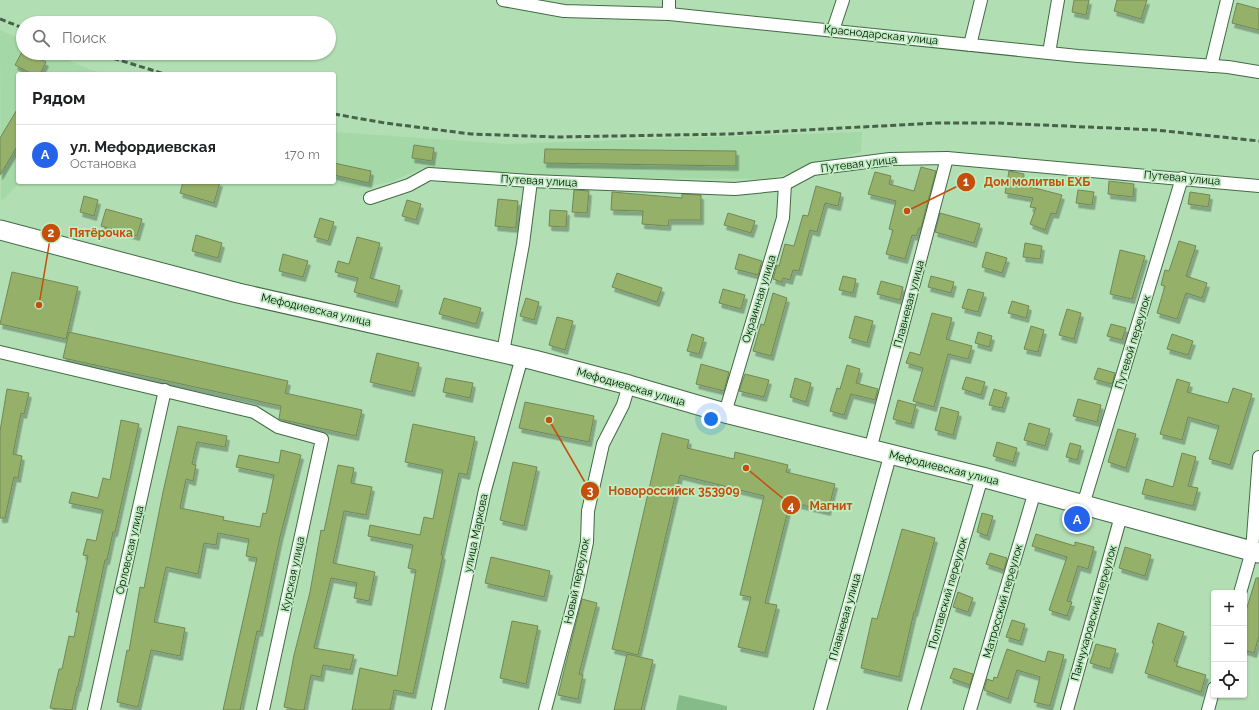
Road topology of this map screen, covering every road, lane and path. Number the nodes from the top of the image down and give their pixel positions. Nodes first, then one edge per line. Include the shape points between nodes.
1 (503, 0) edge
2 (669, 0) edge
3 (843, 0) edge
4 (981, 0) edge
5 (1058, 0) edge
6 (1227, 0) edge
7 (669, 14) junction
8 (833, 30) junction
9 (970, 44) junction
10 (1049, 53) junction
11 (1210, 66) junction
12 (1259, 72) edge
13 (947, 158) junction
14 (1182, 178) junction
15 (531, 181) junction
16 (785, 184) junction
17 (1259, 186) edge
18 (370, 198) dead end
19 (0, 230) edge
20 (0, 352) edge
21 (503, 352) junction
22 (522, 357) junction
23 (629, 385) junction
24 (165, 390) junction
25 (725, 413) junction
26 (870, 450) junction
27 (890, 456) junction
28 (1259, 457) edge
29 (982, 477) junction
30 (1035, 492) junction
31 (1083, 505) junction
32 (1121, 516) junction
33 (1255, 552) edge
34 (1241, 590) edge
35 (1211, 698) edge
36 (94, 710) edge
37 (263, 710) edge
38 (438, 710) edge
39 (545, 710) edge
40 (820, 710) edge
41 (914, 710) edge
42 (970, 710) edge
43 (1067, 710) edge
44 (1208, 710) edge

1 - 7 street, Краснодарская улица via 564,11
2 - 7 street
3 - 8 street
4 - 9 street
5 - 10 street
6 - 11 street
7 - 8 street, Краснодарская улица
8 - 9 street, Краснодарская улица
9 - 10 street, Краснодарская улица
10 - 11 street, Краснодарская улица
11 - 12 street, Краснодарская улица
13 - 14 street, Путевая улица
13 - 16 street, Путевая улица via 890,159 814,169
13 - 26 street, Плавневая улица
14 - 17 street, Путевая улица
14 - 31 street, Путевой переулок
15 - 16 street, Путевая улица via 734,189
15 - 18 street, Путевая улица via 429,174 409,185
15 - 21 street via 523,244
16 - 25 street, Окраинная улица via 783,218
19 - 21 main road, Мефодиевская улица via 238,293
20 - 24 street
21 - 22 main road, Мефодиевская улица
22 - 23 main road, Мефодиевская улица
22 - 38 street, улица Маркова via 485,490
23 - 25 main road, Мефодиевская улица
23 - 39 street, Новый переулок via 623,405 603,444 588,511 587,542 577,590
24 - 36 street, Орловская улица
24 - 37 street, Курская улица via 254,412 278,427 322,439
25 - 26 main road, Мефодиевская улица
26 - 27 main road, Мефодиевская улица
27 - 29 main road, Мефодиевская улица
27 - 40 street, Плавневая улица
28 - 33 street
29 - 30 main road, Мефодиевская улица
29 - 41 street, Полтавский переулок
30 - 31 main road, Мефодиевская улица
30 - 42 street, Матросский переулок
31 - 32 main road, Мефодиевская улица
32 - 33 main road, Мефодиевская улица
32 - 43 street, Панчухаровский переулок
33 - 34 street
35 - 44 street

